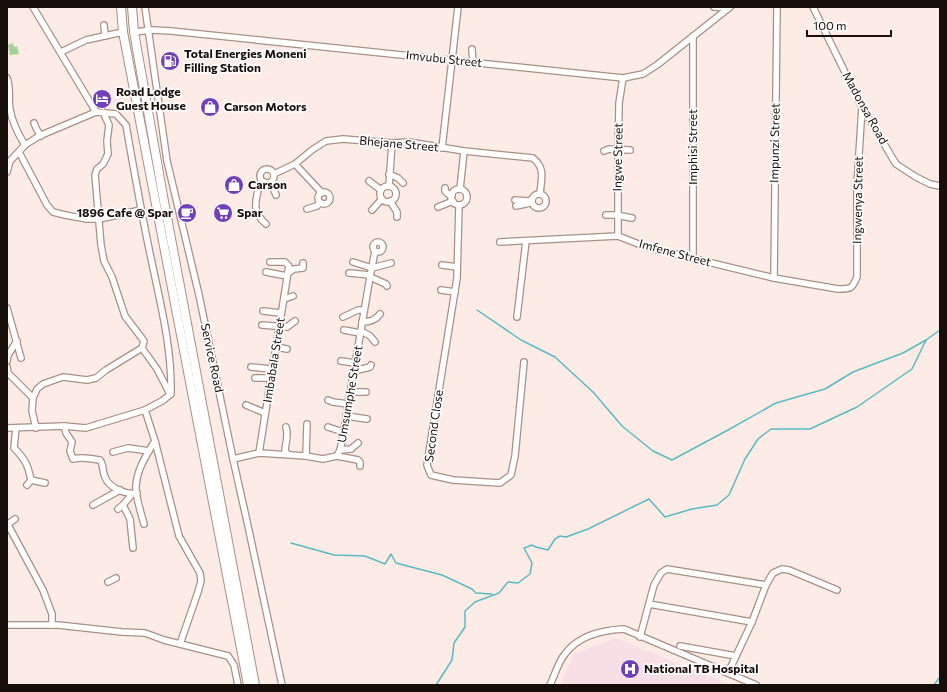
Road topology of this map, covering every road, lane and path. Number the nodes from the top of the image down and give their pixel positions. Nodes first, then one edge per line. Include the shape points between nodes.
1 (33, 7) edge
2 (121, 7) edge
3 (132, 7) edge
4 (145, 7) edge
5 (458, 7) edge
6 (714, 7) edge
7 (777, 7) edge
8 (813, 7) edge
9 (729, 8) edge
10 (104, 25) dead end
11 (149, 31) junction
12 (123, 32) junction
13 (134, 32) junction
14 (105, 36) junction
15 (693, 36) junction
16 (472, 49) dead end
17 (61, 52) junction
18 (452, 60) junction
19 (473, 63) junction
20 (7, 78) edge
21 (623, 78) junction
22 (862, 107) junction
23 (8, 108) edge
24 (96, 112) junction
25 (103, 112) junction
26 (34, 123) dead end
27 (40, 136) junction
28 (392, 143) junction
29 (25, 145) junction
30 (442, 148) junction
31 (619, 150) junction
32 (630, 150) dead end
33 (464, 151) junction
34 (19, 152) junction
35 (604, 152) dead end
36 (295, 164) junction
37 (7, 172) edge
38 (274, 174) junction
39 (389, 174) junction
40 (369, 181) dead end
41 (264, 182) junction
42 (271, 182) junction
43 (404, 183) dead end
44 (389, 186) junction
45 (940, 186) edge
46 (445, 188) dead end
47 (381, 190) junction
48 (460, 190) junction
49 (322, 192) junction
50 (540, 194) junction
51 (276, 195) dead end
52 (452, 198) junction
53 (382, 199) junction
54 (390, 201) junction
55 (532, 201) junction
56 (320, 202) junction
57 (516, 203) dead end
58 (459, 205) junction
59 (438, 207) dead end
60 (307, 209) dead end
61 (142, 210) junction
62 (372, 210) dead end
63 (606, 215) dead end
64 (618, 216) junction
65 (397, 217) dead end
66 (632, 218) dead end
67 (99, 219) junction
68 (266, 224) dead end
69 (618, 236) junction
70 (526, 241) junction
71 (500, 242) dead end
72 (376, 251) dead end
73 (693, 258) junction
74 (270, 262) dead end
75 (354, 262) dead end
76 (303, 263) dead end
77 (391, 263) dead end
78 (442, 265) dead end
79 (457, 267) junction
80 (372, 268) junction
81 (266, 272) dead end
82 (350, 273) dead end
83 (288, 274) junction
84 (370, 276) junction
85 (774, 278) junction
86 (386, 286) dead end
87 (848, 289) joint
88 (441, 290) dead end
89 (455, 292) junction
90 (293, 296) dead end
91 (284, 299) junction
92 (7, 308) edge
93 (364, 310) junction
94 (262, 311) dead end
95 (281, 313) junction
96 (380, 314) dead end
97 (343, 317) dead end
98 (518, 317) dead end
99 (295, 321) dead end
100 (362, 322) junction
101 (262, 325) dead end
102 (280, 327) junction
103 (344, 330) dead end
104 (360, 332) junction
105 (18, 341) junction
106 (375, 342) dead end
107 (276, 347) junction
108 (142, 348) junction
109 (287, 349) dead end
110 (21, 358) dead end
111 (7, 361) edge
112 (341, 361) dead end
113 (524, 362) dead end
114 (355, 364) junction
115 (371, 365) dead end
116 (7, 367) edge
117 (251, 367) dead end
118 (272, 369) junction
119 (354, 371) junction
120 (255, 378) dead end
121 (271, 378) junction
122 (350, 392) junction
123 (366, 392) dead end
124 (170, 394) junction
125 (33, 398) junction
126 (328, 400) dead end
127 (348, 404) junction
128 (246, 406) dead end
129 (144, 410) junction
130 (265, 413) junction
131 (346, 416) junction
132 (367, 419) dead end
133 (307, 424) dead end
134 (64, 426) junction
135 (286, 427) dead end
136 (328, 427) dead end
137 (7, 428) edge
138 (16, 428) junction
139 (36, 428) junction
140 (344, 432) junction
141 (155, 441) junction
142 (358, 443) dead end
143 (149, 451) junction
144 (113, 452) dead end
145 (259, 453) junction
146 (338, 453) junction
147 (288, 454) junction
148 (306, 456) junction
149 (233, 459) junction
150 (360, 466) dead end
151 (31, 480) junction
152 (45, 483) dead end
153 (27, 485) dead end
154 (120, 490) junction
155 (134, 493) junction
156 (93, 505) dead end
157 (123, 505) junction
158 (118, 510) dead end
159 (15, 519) dead end
160 (7, 524) edge
161 (144, 524) dead end
162 (133, 548) dead end
163 (116, 578) dead end
164 (108, 582) dead end
165 (766, 585) junction
166 (837, 590) dead end
167 (649, 604) junction
168 (752, 622) junction
169 (7, 625) edge
170 (52, 625) junction
171 (640, 637) junction
172 (180, 644) junction
173 (680, 646) dead end
174 (736, 656) junction
175 (728, 673) junction
176 (238, 685) edge
177 (248, 685) edge
178 (255, 685) edge
179 (282, 685) edge
180 (550, 685) edge
181 (756, 685) edge

1 - 17 street
2 - 12 highway
3 - 13 highway
4 - 11 street, Service Road
5 - 18 street
6 - 9 street
7 - 85 street, Impunzi Street
8 - 22 street, Madonsa Road
9 - 15 street, Imvubu Street
10 - 14 street
11 - 13 street, Imvubu Street
11 - 18 street, Imvubu Street via 170,31
11 - 149 street, Service Road via 167,161 198,290
12 - 14 street
12 - 177 highway
13 - 178 highway
14 - 17 street via 86,40
15 - 21 street, Imvubu Street via 643,74
15 - 73 street, Imphisi Street
16 - 19 street
17 - 24 street
18 - 19 street, Imvubu Street
18 - 30 street
19 - 21 street, Imvubu Street
20 - 23 street via 10,85
21 - 31 street, Ingwe Street via 619,103
22 - 45 street, Madonsa Road via 896,164 916,177
22 - 87 street, Ingwenya Street via 857,185 857,277 853,286
23 - 29 street
24 - 25 street
24 - 27 street
25 - 61 street via 116,114 126,125
25 - 67 street via 109,125 108,154 95,175
26 - 27 street
27 - 29 street
28 - 30 street, Bhejane Street via 409,142
28 - 36 street, Bhejane Street via 343,139 326,141
28 - 39 street
29 - 34 street
30 - 33 street, Bhejane Street
31 - 32 street
31 - 35 street via 609,149
31 - 64 street, Ingwe Street
33 - 48 street
33 - 50 street, Bhejane Street via 533,158 540,164 542,172
34 - 37 street via 10,161
34 - 67 street via 53,212
36 - 38 street, Bhejane Street
36 - 49 street
38 - 41 street via 269,170 263,172 261,178
38 - 42 street
39 - 43 street
39 - 44 street
40 - 47 street
41 - 42 street
41 - 68 street via 259,185 255,208 259,218
42 - 51 street
44 - 47 street
44 - 54 street via 396,193
46 - 52 street
47 - 53 street
48 - 52 street via 455,191
48 - 58 street via 464,191 467,198 464,204
49 - 56 street via 318,198
49 - 56 street via 329,194 330,199 327,204
50 - 55 street via 536,194
50 - 55 street via 546,198 543,206 536,208
52 - 58 street
52 - 59 street
53 - 54 street
53 - 62 street
54 - 65 street via 397,212
55 - 57 street
56 - 60 street via 317,206
58 - 79 street, Second Close
61 - 67 street
61 - 124 street via 163,311 171,374
63 - 64 street
64 - 66 street
64 - 69 street, Ingwe Street
67 - 108 street via 104,261 112,277 124,316 144,341
69 - 70 street, Imfene Street
69 - 73 street, Imfene Street via 646,247
70 - 71 street, Imfene Street
70 - 98 street
72 - 80 street, Umsumphe Street
73 - 85 street, Imfene Street
74 - 83 street, Imbabala Street via 285,262 289,266
75 - 80 street
76 - 83 street via 303,268 294,269
77 - 80 street
78 - 79 street
79 - 89 street, Second Close
80 - 84 street, Umsumphe Street
81 - 83 street
82 - 84 street
83 - 91 street, Imbabala Street
84 - 86 street
84 - 93 street, Umsumphe Street
85 - 87 street, Imfene Street
88 - 89 street
89 - 113 street, Second Close via 427,465 432,475 454,480 500,483 511,475
90 - 91 street
91 - 95 street, Imbabala Street
92 - 105 street
93 - 97 street
93 - 100 street, Umsumphe Street
94 - 95 street
95 - 102 street, Imbabala Street
96 - 100 street via 368,322
99 - 102 street via 287,327
100 - 104 street, Umsumphe Street
101 - 102 street
102 - 107 street, Imbabala Street
103 - 104 street
104 - 106 street via 370,336
104 - 114 street, Umsumphe Street
105 - 110 street
105 - 111 street via 8,355
107 - 109 street
107 - 118 street, Imbabala Street
108 - 124 street
108 - 125 street via 96,378 63,378 43,384
112 - 114 street
114 - 119 street, Umsumphe Street
115 - 119 street
116 - 125 street via 8,373
117 - 118 street
118 - 121 street, Imbabala Street
119 - 122 street, Umsumphe Street
120 - 121 street
121 - 130 street, Imbabala Street
122 - 123 street
122 - 127 street, Umsumphe Street
124 - 129 street via 162,402
125 - 139 street via 32,411
126 - 127 street
127 - 131 street, Umsumphe Street
128 - 130 street
129 - 134 street via 86,428
129 - 141 street
130 - 145 street, Imbabala Street
131 - 132 street
131 - 140 street, Umsumphe Street
133 - 148 street
134 - 139 street
134 - 154 street via 72,442 70,452 73,459 86,456 100,460 105,479
135 - 147 street via 288,441 285,452
136 - 140 street
137 - 138 street
138 - 139 street
138 - 151 street via 14,448 24,458
140 - 146 street, Umsumphe Street
141 - 143 street
141 - 172 street via 179,536 200,573 201,581
142 - 146 street
143 - 144 street via 128,448
143 - 155 street via 138,475
145 - 147 street, Umsumphe Street
145 - 149 street, Umsumphe Street
146 - 148 street, Umsumphe Street via 323,459
146 - 150 street via 358,460
147 - 148 street, Umsumphe Street
149 - 179 street, Service Road
151 - 152 street
151 - 153 street
154 - 155 street
154 - 156 street
155 - 157 street
155 - 161 street
157 - 158 street
157 - 162 street via 130,518
159 - 160 street
160 - 170 street via 43,590 52,614
163 - 164 street
165 - 166 street via 773,573 782,569
165 - 167 street via 667,570 661,573 654,585
165 - 168 street
167 - 168 street
167 - 171 street
168 - 174 street
169 - 170 street
170 - 172 street via 145,633
171 - 175 street
171 - 180 street via 624,629 610,630 574,644 564,655
172 - 176 street via 228,656 234,665
173 - 174 street
174 - 175 street
175 - 181 street

